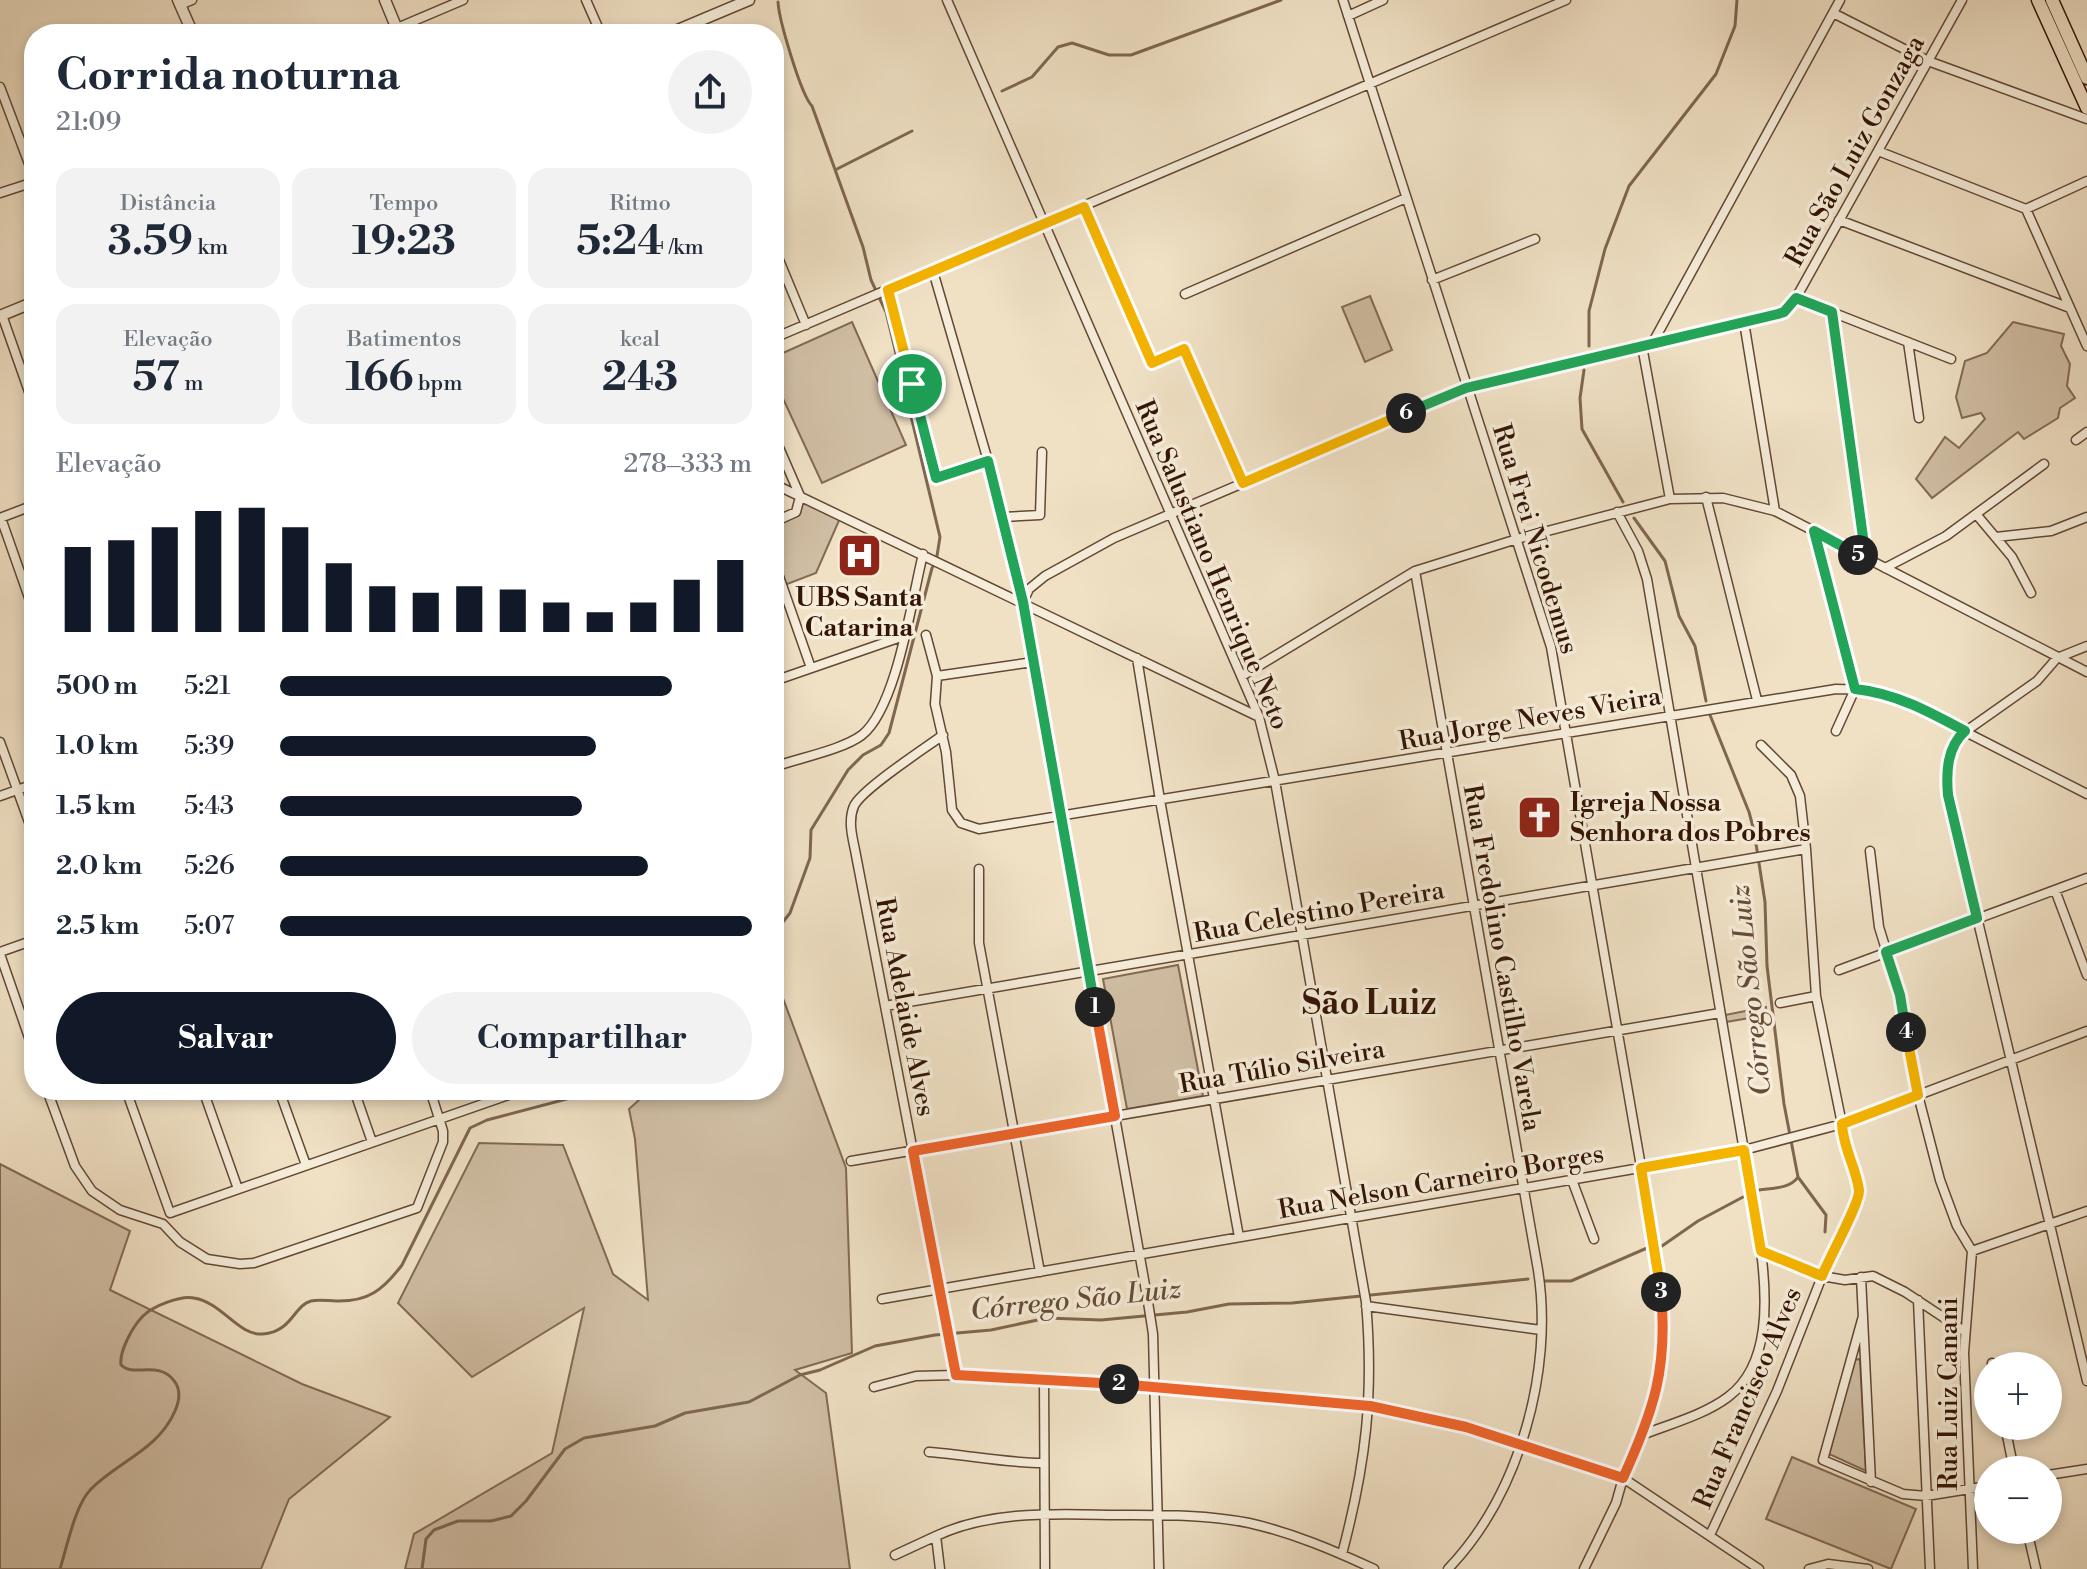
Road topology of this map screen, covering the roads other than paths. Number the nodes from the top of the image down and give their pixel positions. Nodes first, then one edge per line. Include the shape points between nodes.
1 (192, 0) edge
2 (385, 0) edge
3 (463, 0) edge
4 (586, 0) edge
5 (749, 0) edge
6 (947, 0) edge
7 (1343, 0) edge
8 (1383, 0) edge
9 (1564, 0) edge
10 (1840, 0) edge
11 (1962, 0) edge
12 (2038, 0) edge
13 (2052, 0) edge
14 (179, 3) edge
15 (1833, 13) junction
16 (1348, 16) junction
17 (188, 24) edge
18 (395, 24) edge
19 (413, 24) edge
20 (597, 24) edge
21 (692, 24) edge
22 (1928, 61) junction
23 (2087, 78) edge
24 (1370, 84) junction
25 (0, 87) edge
26 (2087, 108) edge
27 (2087, 119) edge
28 (1878, 151) junction
29 (24, 152) edge
30 (2087, 181) edge
31 (24, 183) edge
32 (0, 193) edge
33 (1406, 198) junction
34 (1084, 207) junction
35 (2026, 209) junction
36 (1839, 220) junction
37 (1044, 224) junction
38 (1535, 239) dead end
39 (933, 271) junction
40 (784, 272) edge
41 (1432, 280) junction
42 (885, 291) junction
43 (1185, 294) dead end
44 (1796, 298) junction
45 (24, 307) edge
46 (2070, 308) junction
47 (1832, 312) junction
48 (1, 317) edge
49 (1744, 322) junction
50 (806, 325) junction
51 (784, 334) edge
52 (1908, 342) junction
53 (1647, 345) junction
54 (2087, 346) edge
55 (1951, 359) dead end
56 (24, 379) edge
57 (1466, 388) junction
58 (1919, 418) dead end
59 (2087, 432) edge
60 (2076, 440) dead end
61 (1042, 452) dead end
62 (784, 459) edge
63 (988, 461) junction
64 (2044, 464) dead end
65 (1243, 483) junction
66 (784, 489) edge
67 (800, 497) junction
68 (1706, 497) junction
69 (1670, 499) junction
70 (24, 509) edge
71 (1775, 511) junction
72 (1617, 512) junction
73 (1171, 513) junction
74 (1976, 514) junction
75 (784, 517) edge
76 (1003, 517) junction
77 (2087, 517) edge
78 (0, 518) edge
79 (1814, 531) junction
80 (1996, 537) junction
81 (1517, 539) junction
82 (926, 555) junction
83 (1866, 559) junction
84 (1885, 568) junction
85 (1415, 571) junction
86 (24, 584) edge
87 (784, 591) edge
88 (2031, 593) dead end
89 (786, 597) joint
90 (1023, 602) junction
91 (926, 635) dead end
92 (904, 636) junction
93 (2087, 646) edge
94 (1137, 658) junction
95 (2057, 658) junction
96 (1033, 662) junction
97 (811, 668) junction
98 (2087, 672) edge
99 (937, 676) junction
100 (1242, 676) junction
101 (784, 677) edge
102 (1855, 689) junction
103 (1757, 700) junction
104 (1670, 715) junction
105 (1259, 717) junction
106 (1836, 731) dead end
107 (1965, 731) junction
108 (1567, 733) junction
109 (943, 735) junction
110 (0, 742) edge
111 (1761, 745) dead end
112 (1446, 753) junction
113 (784, 764) edge
114 (1275, 781) junction
115 (24, 788) edge
116 (17, 790) junction
117 (2087, 794) edge
118 (0, 796) edge
119 (1160, 800) junction
120 (24, 809) edge
121 (1061, 817) junction
122 (1806, 849) junction
123 (1870, 851) dead end
124 (1696, 868) junction
125 (979, 869) dead end
126 (2087, 878) edge
127 (1593, 886) junction
128 (2055, 890) junction
129 (1473, 906) junction
130 (1977, 918) junction
131 (1302, 935) junction
132 (24, 944) edge
133 (1886, 952) junction
134 (0, 953) edge
135 (1188, 954) junction
136 (1839, 970) dead end
137 (1089, 971) junction
138 (2087, 975) edge
139 (988, 989) junction
140 (1816, 996) junction
141 (1780, 1003) dead end
142 (885, 1006) junction
143 (1720, 1013) junction
144 (24, 1023) edge
145 (1617, 1030) junction
146 (2087, 1031) edge
147 (1498, 1051) junction
148 (2011, 1060) junction
149 (1327, 1080) junction
150 (1918, 1095) junction
151 (1215, 1099) junction
152 (51, 1100) edge
153 (130, 1100) edge
154 (207, 1100) edge
155 (283, 1100) edge
156 (357, 1100) edge
157 (433, 1100) edge
158 (489, 1100) edge
159 (1115, 1116) junction
160 (440, 1119) junction
161 (1842, 1124) junction
162 (1014, 1133) junction
163 (372, 1142) junction
164 (1744, 1150) junction
165 (913, 1151) junction
166 (851, 1161) dead end
167 (306, 1165) junction
168 (1641, 1168) junction
169 (1572, 1180) junction
170 (238, 1189) junction
171 (1522, 1189) junction
172 (2087, 1211) edge
173 (170, 1213) junction
174 (1351, 1218) junction
175 (163, 1224) junction
176 (2049, 1224) junction
177 (1239, 1237) junction
178 (1594, 1239) dead end
179 (1761, 1251) junction
180 (1972, 1251) junction
181 (1140, 1254) junction
182 (1040, 1272) junction
183 (1822, 1276) junction
184 (1861, 1277) junction
185 (940, 1289) junction
186 (882, 1299) dead end
187 (1918, 1300) junction
188 (1366, 1304) junction
189 (1863, 1316) junction
190 (1541, 1330) junction
191 (1964, 1331) junction
192 (956, 1375) junction
193 (1044, 1378) junction
194 (2087, 1381) edge
195 (874, 1387) dead end
196 (1154, 1387) junction
197 (1370, 1406) junction
198 (1642, 1435) junction
199 (1521, 1444) junction
200 (929, 1452) dead end
201 (1043, 1463) junction
202 (2087, 1469) edge
203 (2062, 1473) edge
204 (1623, 1478) junction
205 (1871, 1482) junction
206 (1974, 1488) edge
207 (1969, 1489) junction
208 (1926, 1496) junction
209 (1044, 1514) junction
210 (1158, 1515) junction
211 (1710, 1535) junction
212 (936, 1536) junction
213 (2030, 1544) edge
214 (1342, 1554) junction
215 (895, 1555) dead end
216 (940, 1569) edge
217 (1045, 1569) edge
218 (1159, 1569) edge
219 (1374, 1569) edge
220 (1448, 1569) edge
221 (1584, 1569) edge
222 (1759, 1569) edge
223 (1809, 1569) edge
224 (1868, 1569) edge
225 (1930, 1569) edge
226 (1973, 1569) edge
227 (2036, 1569) edge

1 - 14 street
2 - 18 street
3 - 19 street
4 - 20 street
5 - 21 street
6 - 37 street, Rua Salustiano Henrique Neto
7 - 16 street, Rua Frei Nicodemus
8 - 16 street
9 - 24 street
10 - 15 street
11 - 22 street, Rua São Luiz Gonzaga
12 - 26 main road
13 - 23 main road
14 - 17 street
15 - 22 street
15 - 53 street
16 - 24 street, Rua Frei Nicodemus
22 - 27 street
22 - 28 street, Rua São Luiz Gonzaga
24 - 33 street, Rua Frei Nicodemus
24 - 34 street
25 - 29 street
28 - 35 street
28 - 36 street, Rua São Luiz Gonzaga
30 - 35 street
31 - 32 street
33 - 41 street, Rua Frei Nicodemus
33 - 43 street
34 - 37 street
34 - 65 street via 1152,363 1184,349
35 - 46 street
36 - 44 street, Rua São Luiz Gonzaga
36 - 46 street
37 - 39 street
37 - 73 street, Rua Salustiano Henrique Neto
38 - 41 street
39 - 42 street
39 - 63 street
40 - 50 street
41 - 57 street, Rua Frei Nicodemus
42 - 50 street
42 - 63 street via 936,478
44 - 47 street
44 - 49 street, Rua São Luiz Gonzaga via 1784,312
45 - 48 street
46 - 54 street
47 - 52 street
47 - 83 street
48 - 56 street
49 - 53 street, Rua São Luiz Gonzaga
49 - 71 street
50 - 51 street
52 - 55 street
52 - 58 street
53 - 57 street, Rua São Luiz Gonzaga
53 - 69 street
57 - 65 street, Rua São Luiz Gonzaga
57 - 81 street, Rua Frei Nicodemus
59 - 60 street
61 - 76 street via 1040,515
62 - 67 street
63 - 76 street
64 - 74 street
65 - 73 street, Rua São Luiz Gonzaga
66 - 67 street
67 - 75 street via 796,512
67 - 82 street
68 - 69 street
68 - 71 street
68 - 103 street
69 - 72 street
70 - 78 street
71 - 79 street
72 - 81 street
72 - 104 street via 1643,566
73 - 90 street, Rua São Luiz Gonzaga via 1045,576
73 - 100 street, Rua Salustiano Henrique Neto
74 - 80 street
74 - 84 street
76 - 90 street
77 - 80 street via 2051,531
78 - 86 street
79 - 83 street
79 - 102 street
80 - 88 street
81 - 85 street
81 - 108 street, Rua Frei Nicodemus via 1551,647
82 - 90 street
82 - 92 street
83 - 84 street
84 - 95 street
85 - 100 street
85 - 112 street, Rua Fredolino Castilho Varela
87 - 89 street
89 - 97 street
90 - 94 street
90 - 96 street
91 - 99 street
92 - 97 street
92 - 113 street via 888,695 872,725 846,743
93 - 95 street
94 - 105 street
94 - 119 street
95 - 98 street
95 - 107 street via 2037,681
96 - 99 street
96 - 121 street
97 - 101 street
99 - 109 street via 935,704
100 - 105 street, Rua Salustiano Henrique Neto
102 - 103 street, Rua Jorge Neves Vieira
102 - 106 street
102 - 107 street, Rua Jorge Neves Vieira via 1905,701
103 - 104 street, Rua Jorge Neves Vieira
104 - 108 street, Rua Jorge Neves Vieira
104 - 124 street
105 - 114 street, Rua Salustiano Henrique Neto
107 - 117 street, Rua Jorge Neves Vieira
107 - 130 street via 1952,747 1946,779
108 - 112 street, Rua Jorge Neves Vieira
108 - 127 street, Rua Frei Nicodemus
109 - 121 street, Rua Jorge Neves Vieira via 952,810 961,823 985,829
109 - 142 street, Rua Adelaide Alves via 853,808 853,841
110 - 116 street
111 - 122 street, Rua Francisco Alves via 1796,783
112 - 114 street, Rua Jorge Neves Vieira
112 - 129 street, Rua Fredolino Castilho Varela
114 - 119 street, Rua Jorge Neves Vieira
114 - 131 street, Rua Salustiano Henrique Neto
115 - 116 street
116 - 118 street
116 - 120 street
119 - 121 street, Rua Jorge Neves Vieira
119 - 135 street
121 - 137 street
122 - 124 street, Rua Celestino Pereira
122 - 140 street, Rua Francisco Alves
123 - 133 street
124 - 127 street, Rua Celestino Pereira
124 - 143 street
125 - 139 street via 978,936
126 - 128 street
127 - 129 street, Rua Celestino Pereira
127 - 145 street, Rua Frei Nicodemus
128 - 130 street
128 - 138 street
129 - 131 street, Rua Celestino Pereira
129 - 147 street, Rua Fredolino Castilho Varela
130 - 133 street
130 - 148 street
131 - 135 street, Rua Celestino Pereira
131 - 149 street, Rua Salustiano Henrique Neto
132 - 134 street
133 - 136 street
133 - 150 street via 1900,995
134 - 144 street
135 - 137 street, Rua Celestino Pereira
135 - 151 street
137 - 139 street, Rua Celestino Pereira
137 - 159 street
139 - 142 street, Rua Celestino Pereira
139 - 162 street
140 - 141 street
140 - 161 street, Rua Francisco Alves
142 - 165 street, Rua Adelaide Alves
143 - 145 street, Rua Túlio Silveira
143 - 164 street
145 - 147 street, Rua Túlio Silveira
145 - 168 street, Rua Frei Nicodemus
146 - 148 street, Rua Nelson Carneiro Borges
147 - 149 street, Rua Túlio Silveira
147 - 171 street, Rua Fredolino Castilho Varela
148 - 150 street, Rua Nelson Carneiro Borges
148 - 176 street
149 - 151 street, Rua Túlio Silveira
149 - 174 street, Rua Salustiano Henrique Neto
150 - 161 street, Rua Nelson Carneiro Borges
150 - 180 street via 1947,1203
151 - 159 street, Rua Túlio Silveira
151 - 177 street
152 - 175 street via 75,1166 92,1191 120,1210
153 - 173 street
154 - 170 street
155 - 167 street
156 - 163 street
157 - 160 street
158 - 160 street
159 - 162 street, Rua Túlio Silveira
159 - 181 street
160 - 163 street
160 - 175 street via 443,1142 421,1203 412,1211 240,1264 207,1259
161 - 164 street, Rua Nelson Carneiro Borges
161 - 183 street, Rua Francisco Alves via 1859,1201
162 - 165 street, Rua Túlio Silveira
162 - 182 street
163 - 167 street
164 - 168 street, Rua Nelson Carneiro Borges
164 - 179 street
165 - 166 street, Rua Túlio Silveira
165 - 185 street, Rua Adelaide Alves
167 - 170 street
168 - 169 street, Rua Nelson Carneiro Borges
168 - 198 street, Rua Frei Nicodemus via 1664,1332 1657,1391
169 - 171 street, Rua Nelson Carneiro Borges
169 - 178 street
170 - 173 street
171 - 174 street, Rua Nelson Carneiro Borges
171 - 190 street, Rua Fredolino Castilho Varela via 1541,1290
172 - 176 street
173 - 175 street
174 - 177 street, Rua Nelson Carneiro Borges
174 - 188 street, Rua Salustiano Henrique Neto
176 - 180 street
176 - 194 street
177 - 181 street, Rua Nelson Carneiro Borges
179 - 183 street
179 - 198 street via 1761,1341 1744,1378 1714,1405
180 - 191 street, Rua Luiz Canani
181 - 182 street, Rua Nelson Carneiro Borges
181 - 196 street
182 - 185 street, Rua Nelson Carneiro Borges
183 - 184 street
183 - 211 street, Rua Francisco Alves
184 - 187 street via 1873,1276
184 - 189 street
185 - 186 street, Rua Nelson Carneiro Borges
185 - 192 street, Rua Adelaide Alves
187 - 191 street
187 - 208 street
188 - 190 street
188 - 197 street, Rua Salustiano Henrique Neto
189 - 205 street
189 - 205 street via 1823,1460
190 - 199 street, Rua Fredolino Castilho Varela
191 - 207 street, Rua Luiz Canani
192 - 193 street
192 - 195 street via 916,1376
193 - 196 street
193 - 201 street
196 - 197 street
196 - 210 street
197 - 199 street
197 - 214 street, Rua Salustiano Henrique Neto
198 - 204 street, Rua Frei Nicodemus
199 - 204 street
199 - 220 street, Rua Fredolino Castilho Varela via 1493,1506
200 - 201 street
201 - 209 street
202 - 203 street
204 - 211 street
204 - 221 street, Rua Frei Nicodemus
205 - 208 street
206 - 207 street
207 - 208 street
207 - 226 street, Rua Luiz Canani
208 - 225 street
209 - 210 street
209 - 212 street via 970,1522
209 - 217 street
210 - 214 street via 1247,1523
210 - 218 street
211 - 222 street
212 - 215 street
212 - 216 street
213 - 227 street
214 - 219 street
223 - 224 street via 1828,1564

